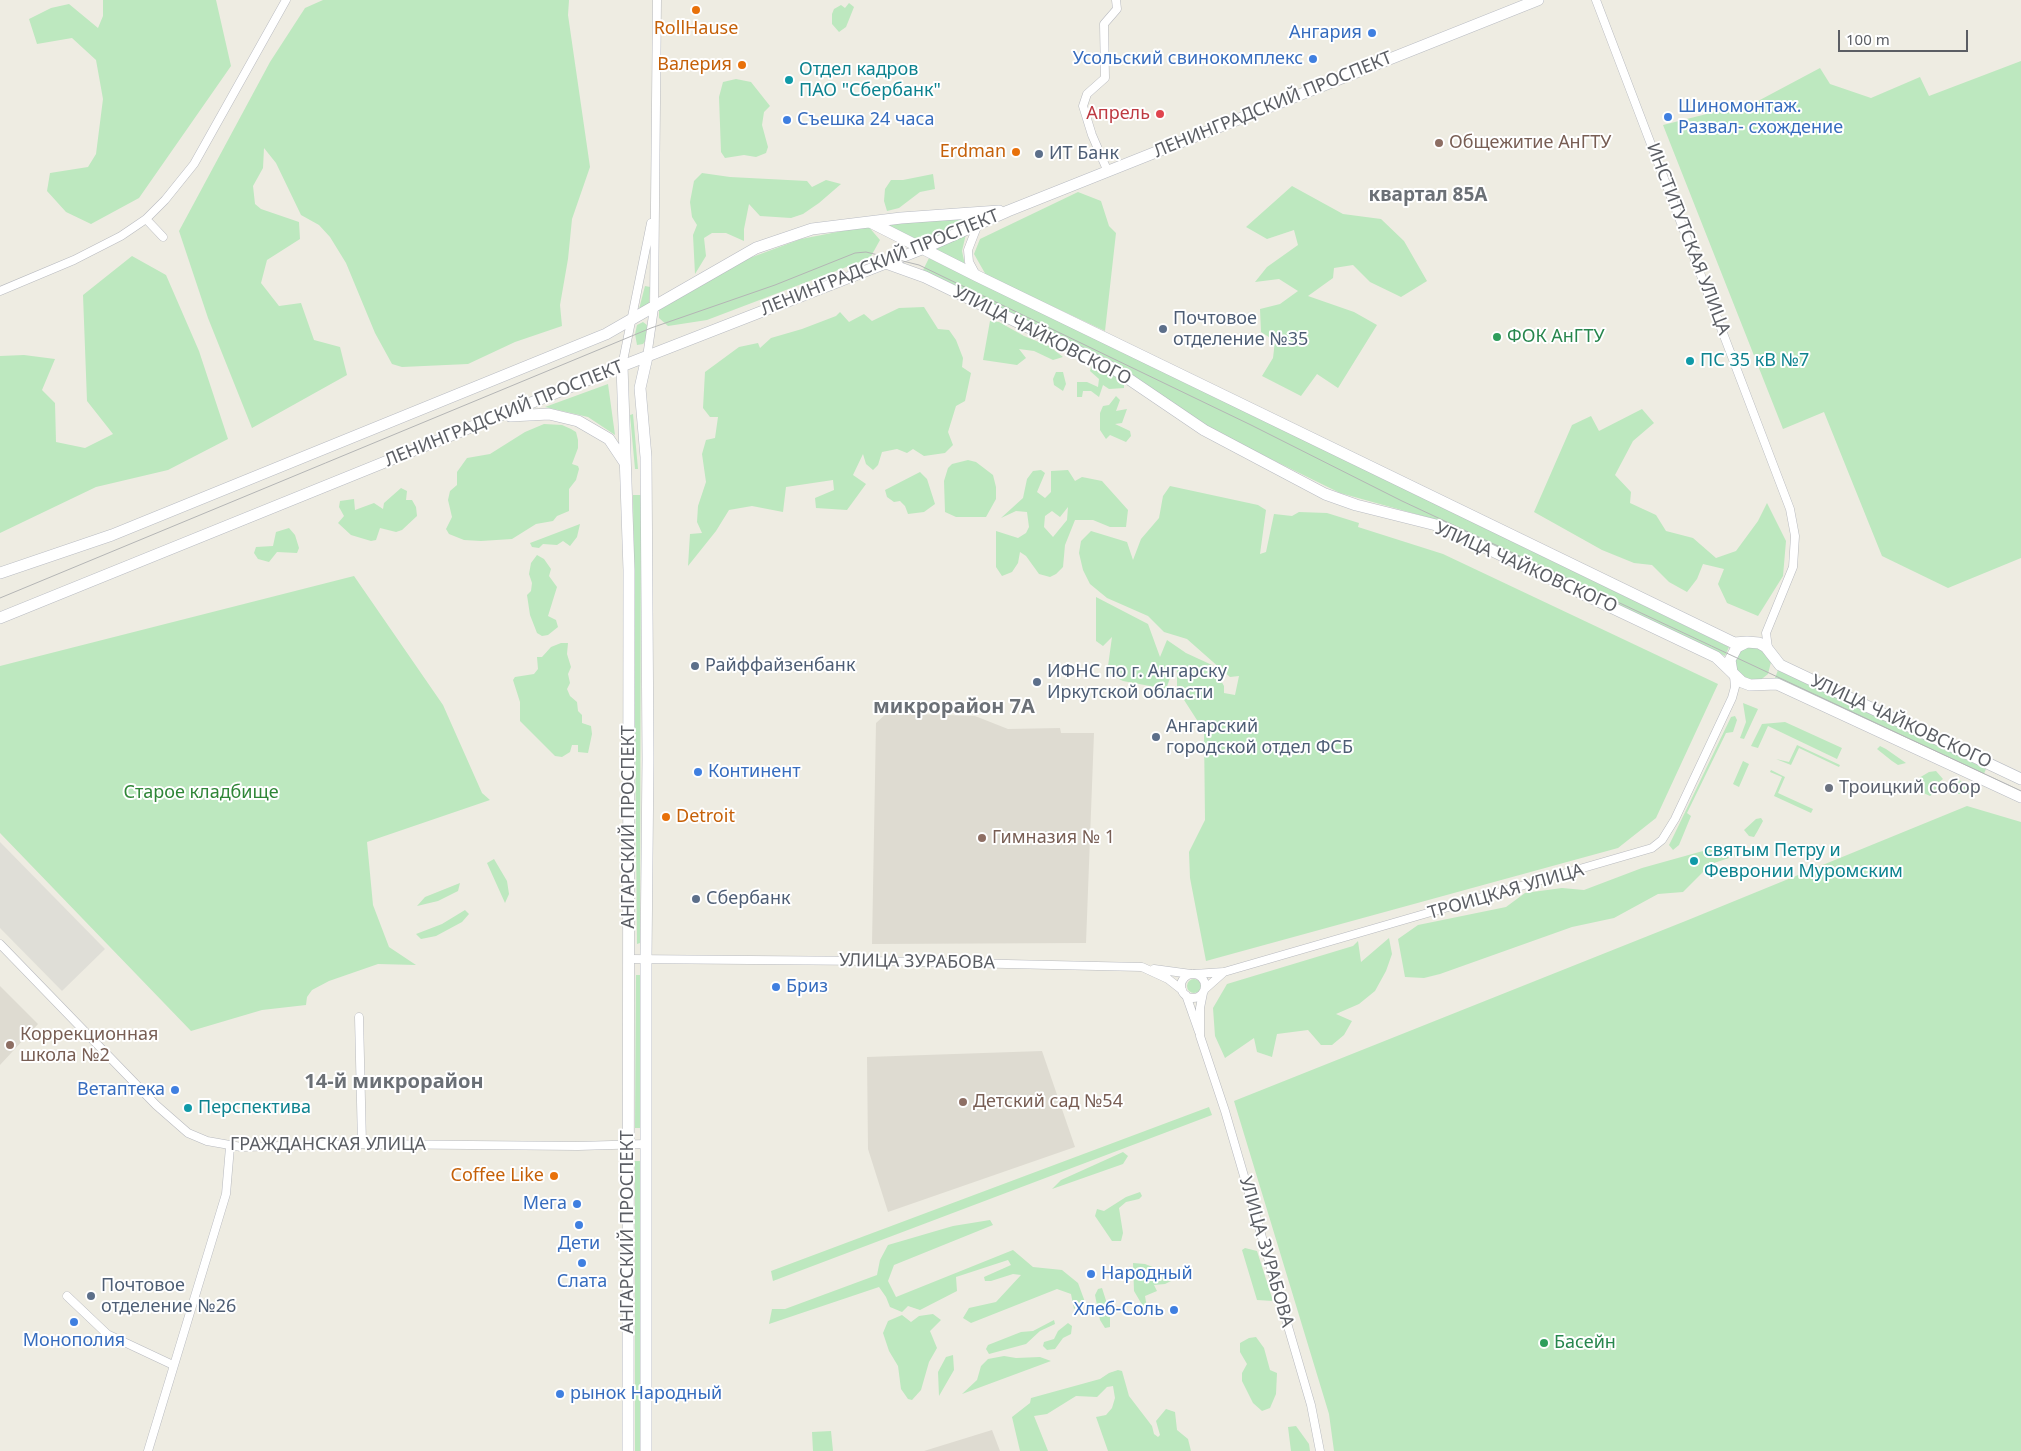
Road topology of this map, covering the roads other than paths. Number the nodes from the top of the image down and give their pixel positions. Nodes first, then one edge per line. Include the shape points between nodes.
1 (286, 0) edge
2 (657, 0) edge
3 (1116, 0) edge
4 (1538, 0) edge
5 (1596, 0) edge
6 (1108, 172) junction
7 (654, 206) junction
8 (1008, 211) junction
9 (146, 219) junction
10 (870, 222) junction
11 (978, 224) junction
12 (164, 237) dead end
13 (922, 249) junction
14 (886, 263) junction
15 (977, 276) junction
16 (0, 291) edge
17 (654, 308) junction
18 (630, 321) junction
19 (647, 357) junction
20 (622, 366) junction
21 (498, 416) junction
22 (627, 466) junction
23 (627, 488) junction
24 (646, 489) junction
25 (0, 573) edge
26 (0, 618) edge
27 (1768, 626) junction
28 (1743, 644) junction
29 (1770, 652) junction
30 (1732, 673) junction
31 (1755, 684) junction
32 (1732, 698) junction
33 (2020, 777) edge
34 (2017, 795) edge
35 (0, 944) edge
36 (646, 958) junction
37 (629, 959) junction
38 (1142, 968) junction
39 (1224, 972) junction
40 (1193, 974) junction
41 (1204, 991) junction
42 (1184, 993) junction
43 (359, 1017) dead end
44 (1200, 1036) junction
45 (362, 1144) junction
46 (646, 1144) junction
47 (628, 1145) junction
48 (230, 1147) junction
49 (67, 1296) dead end
50 (172, 1365) junction
51 (148, 1451) edge
52 (628, 1451) edge
53 (646, 1451) edge
54 (1320, 1451) edge

1 - 9 street via 194,164
2 - 7 street, АНГАРСКИЙ ПРОСПЕКТ
3 - 6 street via 1117,9 1104,24 1105,78 1087,94 1083,106
4 - 6 main road, ЛЕНИНГРАДСКИЙ ПРОСПЕКТ
5 - 27 street, ИНСТИТУТСКАЯ УЛИЦА via 1790,509 1795,536 1793,567
6 - 8 main road, ЛЕНИНГРАДСКИЙ ПРОСПЕКТ
7 - 17 street, АНГАРСКИЙ ПРОСПЕКТ
7 - 18 street, АНГАРСКИЙ ПРОСПЕКТ
8 - 10 main road, ЛЕНИНГРАДСКИЙ ПРОСПЕКТ
8 - 11 main road, ЛЕНИНГРАДСКИЙ ПРОСПЕКТ
9 - 12 street
9 - 16 street via 74,260
10 - 13 main road
10 - 17 main road, ЛЕНИНГРАДСКИЙ ПРОСПЕКТ via 812,229 756,248
11 - 13 main road, ЛЕНИНГРАДСКИЙ ПРОСПЕКТ
11 - 15 street via 968,250 969,262
13 - 14 main road, ЛЕНИНГРАДСКИЙ ПРОСПЕКТ
13 - 15 main road
14 - 19 main road, ЛЕНИНГРАДСКИЙ ПРОСПЕКТ
14 - 30 main road, УЛИЦА ЧАЙКОВСКОГО via 925,277 1114,369 1204,430 1325,494 1440,526 1716,657
15 - 28 main road via 1734,643
17 - 18 main road, ЛЕНИНГРАДСКИЙ ПРОСПЕКТ
17 - 19 street, АНГАРСКИЙ ПРОСПЕКТ
18 - 20 street, АНГАРСКИЙ ПРОСПЕКТ
18 - 25 main road, ЛЕНИНГРАДСКИЙ ПРОСПЕКТ via 606,334 192,503 112,535
19 - 20 main road, ЛЕНИНГРАДСКИЙ ПРОСПЕКТ
19 - 24 main road, АНГАРСКИЙ ПРОСПЕКТ via 640,388
20 - 21 main road, ЛЕНИНГРАДСКИЙ ПРОСПЕКТ
20 - 22 main road, АНГАРСКИЙ ПРОСПЕКТ
21 - 22 main road via 543,414 578,421 609,439
21 - 26 main road, ЛЕНИНГРАДСКИЙ ПРОСПЕКТ
22 - 23 main road, АНГАРСКИЙ ПРОСПЕКТ
23 - 24 main road
23 - 37 main road, АНГАРСКИЙ ПРОСПЕКТ
24 - 36 main road, АНГАРСКИЙ ПРОСПЕКТ
27 - 28 street via 1758,637
27 - 29 street, ИНСТИТУТСКАЯ УЛИЦА via 1765,640
28 - 29 main road via 1759,643
28 - 30 main road via 1731,657
29 - 31 main road via 1771,672 1766,679
29 - 33 main road, УЛИЦА ЧАЙКОВСКОГО via 1780,665
30 - 31 main road, УЛИЦА ЧАЙКОВСКОГО via 1742,682
30 - 32 street via 1736,687
31 - 32 street
31 - 34 main road, УЛИЦА ЧАЙКОВСКОГО via 1768,682 1780,685
32 - 39 street, ТРОИЦКАЯ УЛИЦА via 1670,828 1652,848
33 - 34 street
35 - 48 street, ГРАЖДАНСКАЯ УЛИЦА via 156,1105 188,1133
36 - 37 street, УЛИЦА ЗУРАБОВА
36 - 38 street, УЛИЦА ЗУРАБОВА
36 - 46 main road, АНГАРСКИЙ ПРОСПЕКТ
37 - 47 main road, АНГАРСКИЙ ПРОСПЕКТ
38 - 40 street, ТРОИЦКАЯ УЛИЦА
38 - 42 street, УЛИЦА ЗУРАБОВА via 1168,978
39 - 40 street, ТРОИЦКАЯ УЛИЦА
39 - 41 street
40 - 41 street via 1204,980
40 - 42 street via 1183,980
41 - 42 street via 1196,998
41 - 44 street
42 - 44 street
43 - 45 street
44 - 54 street, УЛИЦА ЗУРАБОВА via 1311,1405
45 - 47 street, ГРАЖДАНСКАЯ УЛИЦА
45 - 48 street, ГРАЖДАНСКАЯ УЛИЦА
46 - 47 street, ГРАЖДАНСКАЯ УЛИЦА
46 - 53 main road, АНГАРСКИЙ ПРОСПЕКТ
47 - 52 main road, АНГАРСКИЙ ПРОСПЕКТ
48 - 50 street via 226,1194
49 - 50 street via 107,1334
50 - 51 street

